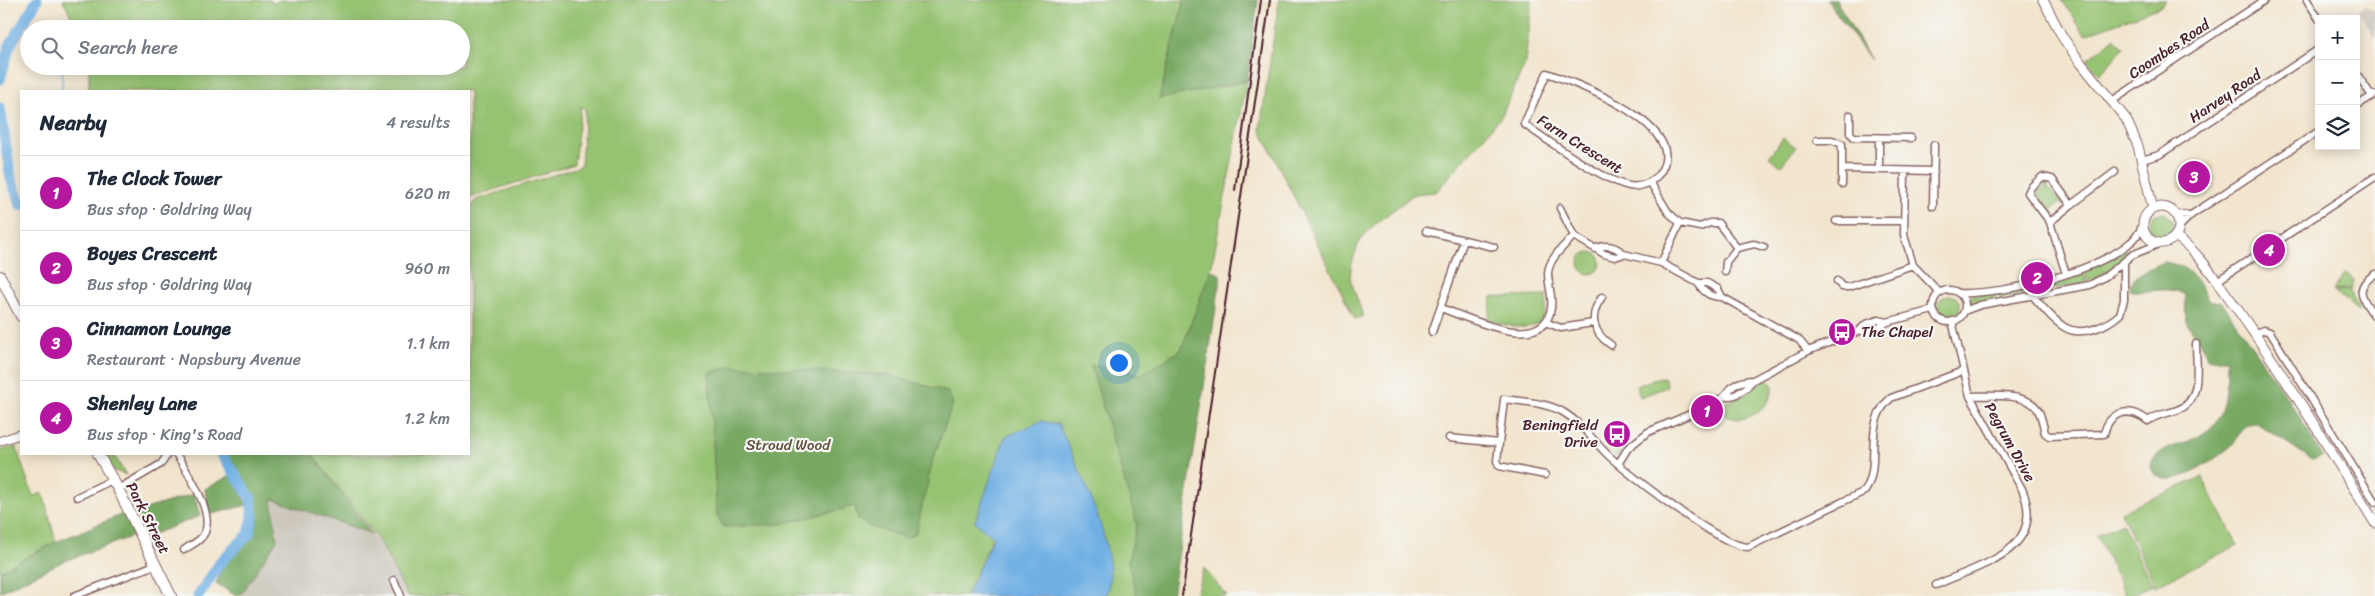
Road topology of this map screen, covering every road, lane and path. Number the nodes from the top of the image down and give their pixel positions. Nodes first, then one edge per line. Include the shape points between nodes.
1 (2043, 0) edge
2 (2265, 0) edge
3 (2307, 0) edge
4 (2316, 15) edge
5 (2315, 52) edge
6 (2360, 78) edge
7 (2373, 95) edge
8 (2112, 101) junction
9 (2358, 105) edge
10 (1850, 115) dead end
11 (2315, 134) edge
12 (1879, 138) junction
13 (1911, 138) dead end
14 (1817, 140) dead end
15 (1934, 145) dead end
16 (2142, 160) junction
17 (1842, 169) junction
18 (1879, 170) junction
19 (1904, 171) junction
20 (1934, 171) junction
21 (2115, 172) dead end
22 (2375, 177) edge
23 (1650, 182) junction
24 (1842, 184) dead end
25 (2072, 205) junction
26 (1933, 206) dead end
27 (1560, 208) dead end
28 (2153, 209) junction
29 (2175, 214) junction
30 (2191, 215) junction
31 (1836, 221) dead end
32 (1903, 221) junction
33 (2050, 222) junction
34 (1680, 223) junction
35 (2143, 225) junction
36 (1426, 231) dead end
37 (2177, 232) junction
38 (1574, 236) junction
39 (1464, 240) junction
40 (2161, 243) junction
41 (1494, 247) dead end
42 (1764, 247) dead end
43 (1737, 248) junction
44 (2124, 262) junction
45 (1661, 263) junction
46 (1913, 265) junction
47 (1725, 272) dead end
48 (2066, 274) junction
49 (2375, 274) edge
50 (0, 276) edge
51 (1837, 281) dead end
52 (2217, 281) junction
53 (1940, 292) junction
54 (1958, 292) junction
55 (2032, 295) junction
56 (1602, 297) dead end
57 (1441, 308) junction
58 (1934, 310) junction
59 (1964, 311) junction
60 (20, 314) edge
61 (2375, 317) edge
62 (1545, 322) junction
63 (1952, 322) junction
64 (1593, 323) junction
65 (1432, 332) dead end
66 (2255, 334) junction
67 (2196, 344) dead end
68 (1611, 345) dead end
69 (1808, 352) junction
70 (1963, 371) junction
71 (1970, 396) junction
72 (20, 434) edge
73 (1449, 438) dead end
74 (0, 440) edge
75 (1499, 443) junction
76 (99, 455) edge
77 (167, 455) edge
78 (177, 455) edge
79 (1618, 464) junction
80 (1545, 476) dead end
81 (112, 480) junction
82 (118, 490) junction
83 (77, 497) dead end
84 (2375, 502) edge
85 (2375, 523) edge
86 (184, 550) dead end
87 (155, 565) junction
88 (394, 580) dead end
89 (1936, 585) dead end
90 (74, 596) edge
91 (172, 596) edge
92 (401, 596) edge

1 - 8 main road via 2063,38
2 - 8 street, Coombes Road
3 - 4 street
5 - 16 street, Harvey Road via 2158,155
6 - 7 street
7 - 9 street
8 - 16 main road via 2126,119
10 - 12 street via 1851,136
11 - 30 street
12 - 13 street
12 - 18 street
14 - 17 street via 1842,144
15 - 20 street
16 - 28 main road
17 - 18 street
17 - 24 street
18 - 19 street
19 - 20 street
19 - 32 street
20 - 26 street
21 - 25 street
22 - 52 street
23 - 23 street, Farm Crescent via 1632,186 1619,183 1524,124 1547,73 1584,86 1656,130 1665,148 1665,162 1660,173
23 - 34 street via 1668,212
25 - 33 street
25 - 33 street via 2052,179 2042,177 2028,193
27 - 38 street
28 - 29 main road via 2163,207
28 - 35 main road via 2145,215
29 - 30 street
29 - 37 main road
30 - 37 street
31 - 32 street
32 - 46 street
33 - 48 street
34 - 43 street via 1700,227 1718,223
34 - 45 street
35 - 40 main road via 2146,236
35 - 48 street via 2133,241 2098,262
36 - 39 street
37 - 40 main road
37 - 52 main road
38 - 45 street via 1604,254 1615,257 1624,254
38 - 62 street via 1550,265 1551,308
39 - 41 street
39 - 57 street
40 - 44 street via 2132,255
42 - 43 street via 1754,244
43 - 47 street via 1731,254
44 - 55 street via 2090,284
44 - 55 street via 2124,300 2120,314 2102,326 2083,331 2065,328
45 - 69 street via 1698,282 1702,290 1713,297 1722,296 1799,340
46 - 51 street via 1850,287 1842,287
46 - 53 street
48 - 54 street via 1976,293
49 - 61 street via 2364,282 2361,292
50 - 60 main road
52 - 66 main road
53 - 54 street
53 - 58 street via 1934,300
54 - 59 street via 1964,301
55 - 59 street
56 - 64 street via 1596,306
57 - 62 street via 1514,332 1532,331
57 - 65 street
58 - 63 street via 1938,318
58 - 69 street via 1887,322 1875,331 1859,331
59 - 63 street
62 - 64 street via 1561,328
63 - 70 street, Pegrum Drive
64 - 68 street via 1602,338
66 - 84 street via 2264,330 2270,332
66 - 85 main road
67 - 71 street via 2194,394 2185,406 2148,421 2131,412 2117,414 2108,423 2104,434 2049,436 2045,433 2038,409 2031,402 2001,396
69 - 79 street via 1753,380 1735,395 1648,432 1628,448
70 - 71 street, Pegrum Drive
70 - 79 street via 1891,398 1884,404 1876,420 1872,462 1865,490 1753,546 1736,545 1690,518
71 - 89 street, Pegrum Drive via 2022,489 2028,524 2021,539 2010,550
72 - 74 street
73 - 75 street
75 - 79 street via 1504,399 1538,404 1572,418
75 - 80 street via 1496,461 1499,466
76 - 81 main road, Park Street
77 - 82 street via 161,464
78 - 86 street via 197,488 205,511 206,531 201,539
81 - 82 main road, Park Street
81 - 83 street
82 - 87 main road, Park Street
87 - 90 street
87 - 91 main road, Park Street
88 - 92 street

